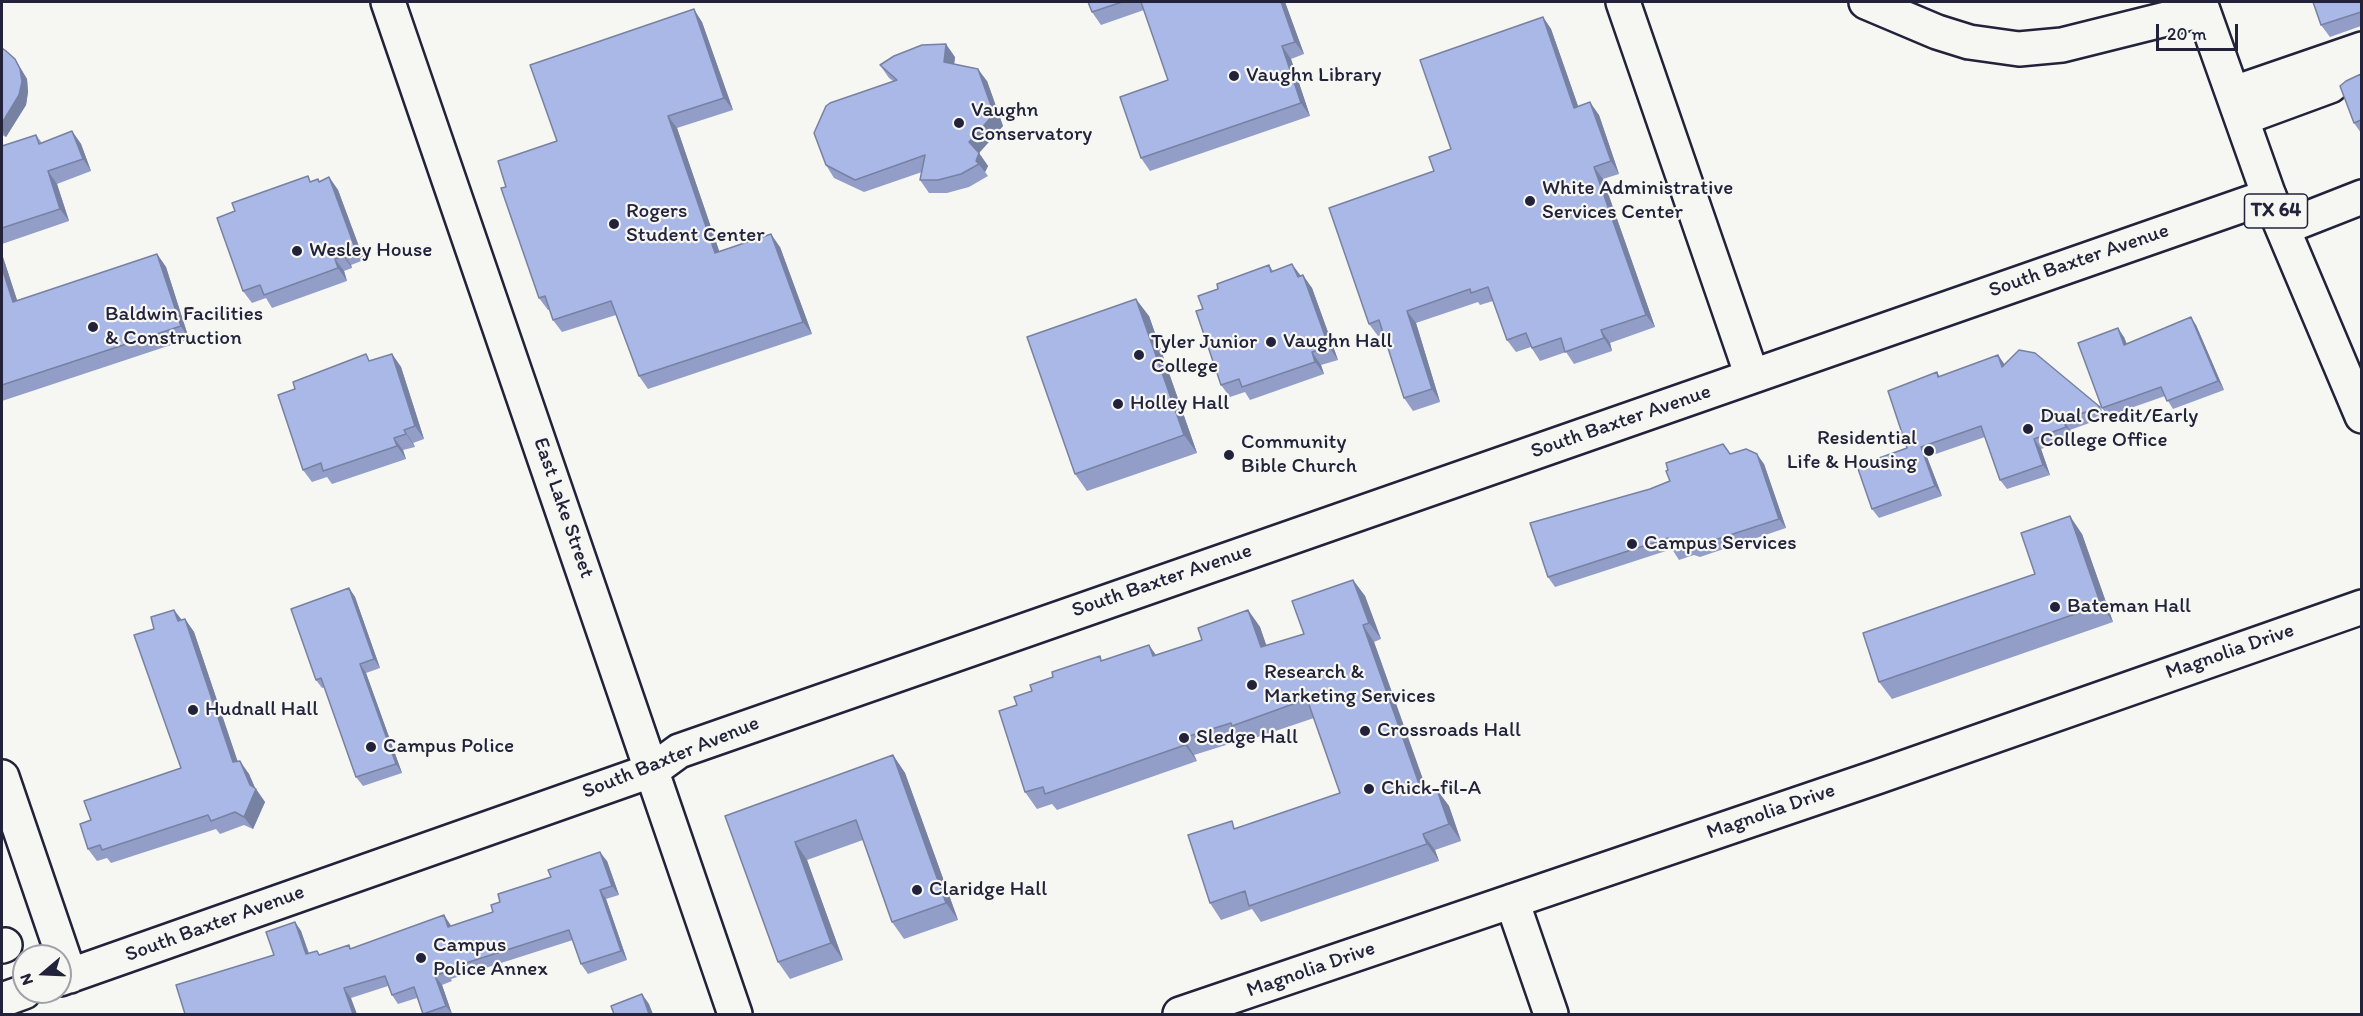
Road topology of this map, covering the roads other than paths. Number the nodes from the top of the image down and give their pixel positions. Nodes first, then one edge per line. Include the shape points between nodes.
1 (388, 2) edge
2 (1623, 2) edge
3 (1866, 2) edge
4 (2201, 6) edge
5 (2361, 49) edge
6 (2361, 68) edge
7 (2361, 79) edge
8 (2330, 86) junction
9 (2238, 106) junction
10 (2269, 196) junction
11 (2361, 196) edge
12 (2283, 228) junction
13 (1752, 376) junction
14 (2361, 416) edge
15 (2361, 607) edge
16 (653, 770) junction
17 (2, 777) edge
18 (1512, 902) junction
19 (54, 944) edge
20 (72, 976) edge
21 (735, 1014) edge
22 (1180, 1014) edge
23 (1551, 1014) edge

1 - 16 street, East Lake Street
2 - 13 street
3 - 4 street via 1969,42 2019,49 2062,45
4 - 9 street, TX 64
5 - 9 street
6 - 8 street via 2344,74
7 - 8 street
8 - 9 street
9 - 10 street, TX 64
10 - 12 street, TX 64
10 - 13 street, South Baxter Avenue
11 - 12 street
12 - 14 street, TX 64
13 - 16 street, South Baxter Avenue via 679,751
15 - 18 street, Magnolia Drive
16 - 20 street, South Baxter Avenue
16 - 21 street, East Lake Street
17 - 19 street
18 - 22 street, Magnolia Drive
18 - 23 street

